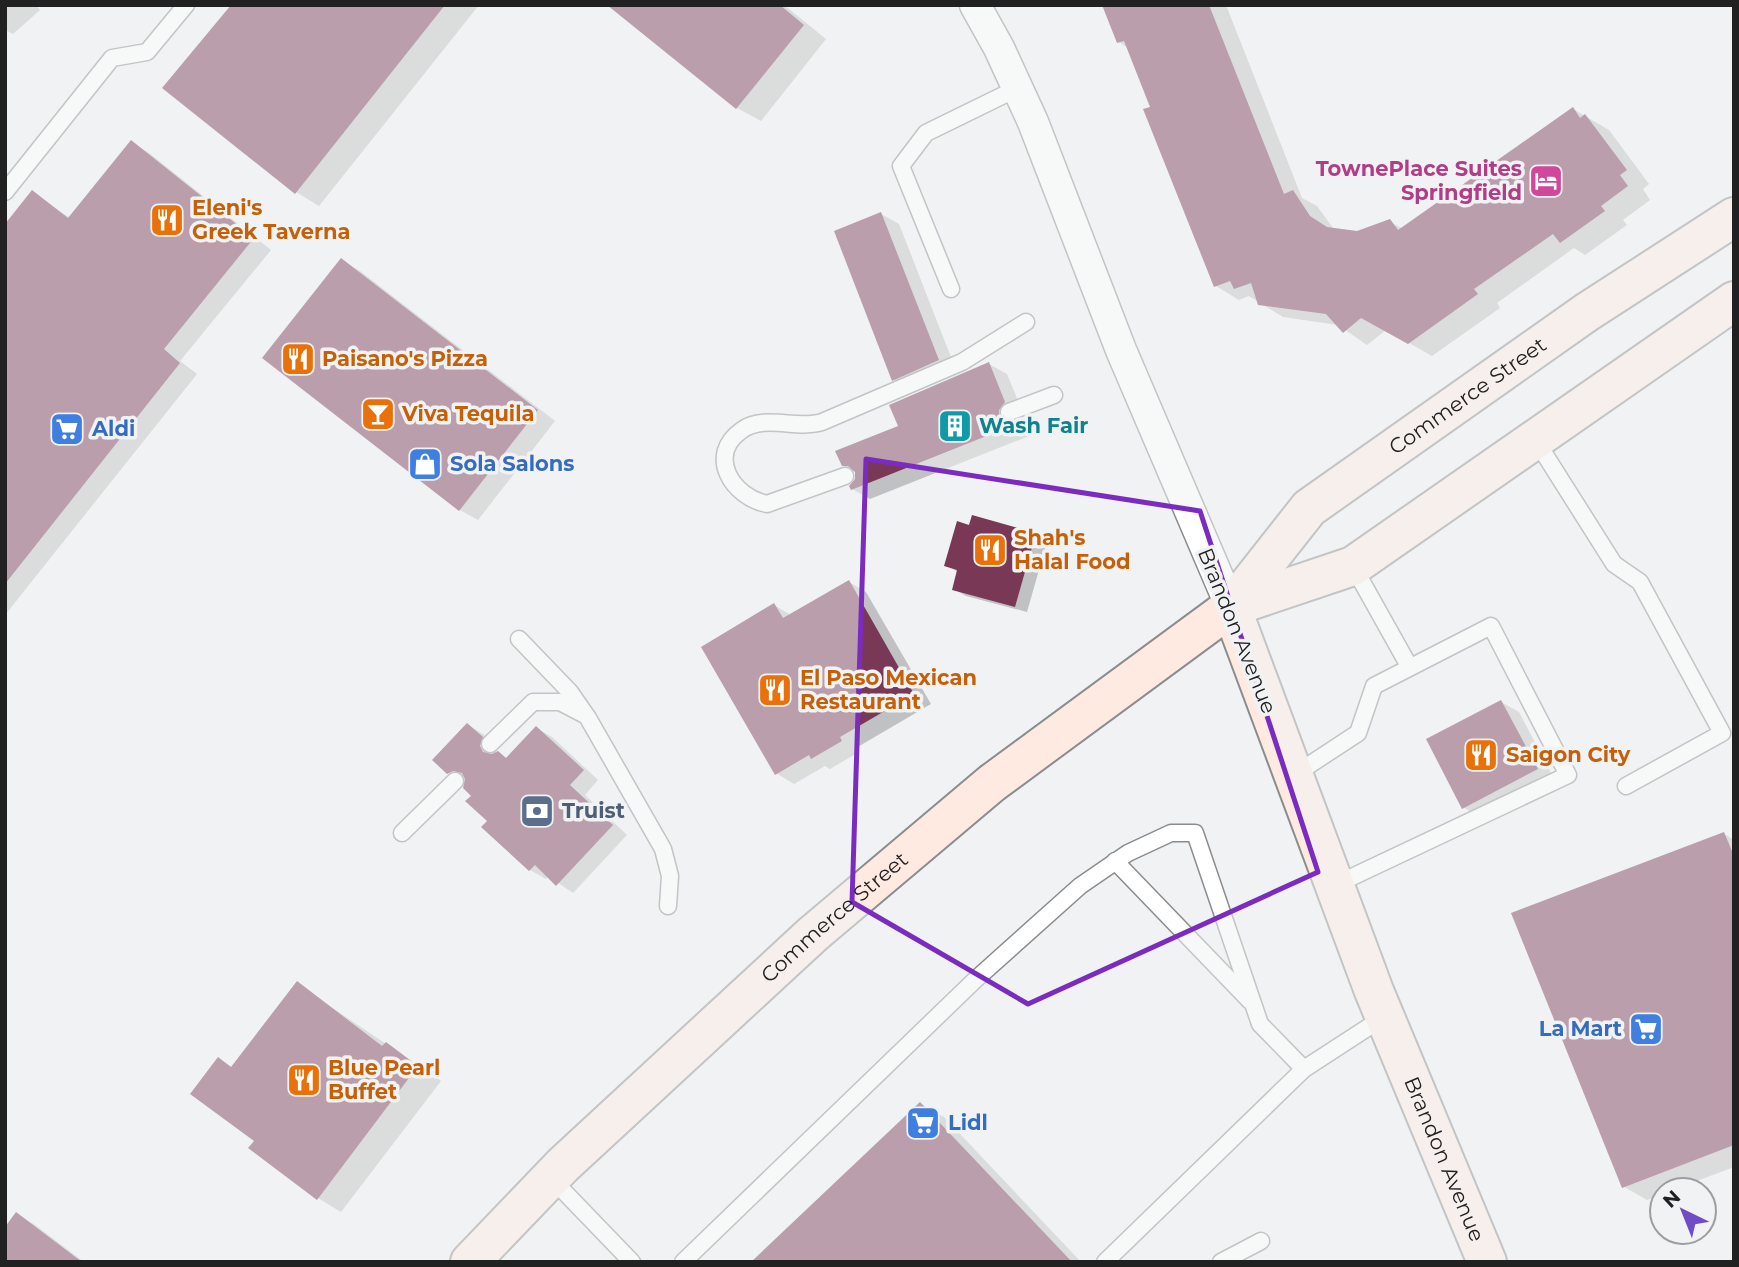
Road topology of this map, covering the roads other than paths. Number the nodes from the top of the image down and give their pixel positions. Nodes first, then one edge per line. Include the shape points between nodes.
1 (186, 5) edge
2 (978, 6) edge
3 (1018, 89) junction
4 (5, 192) edge
5 (1734, 217) edge
6 (951, 289) dead end
7 (1734, 301) edge
8 (1026, 322) dead end
9 (1054, 395) dead end
10 (1009, 412) dead end
11 (1535, 439) junction
12 (845, 476) dead end
13 (1353, 566) junction
14 (1231, 607) junction
15 (519, 639) dead end
16 (1409, 666) junction
17 (588, 718) junction
18 (490, 744) dead end
19 (1294, 775) junction
20 (455, 781) dead end
21 (1626, 786) dead end
22 (402, 833) dead end
23 (1115, 861) junction
24 (1335, 885) junction
25 (668, 906) dead end
26 (1254, 1005) junction
27 (1384, 1016) junction
28 (1304, 1069) junction
29 (550, 1177) junction
30 (1261, 1241) dead end
31 (470, 1262) edge
32 (632, 1262) edge
33 (682, 1262) edge
34 (1105, 1262) edge
35 (1221, 1262) edge
36 (1487, 1262) edge

1 - 4 lane via 147,52 112,58
2 - 3 street, Brandon Avenue
3 - 6 lane via 926,133 901,166
3 - 14 street, Brandon Avenue via 1121,351
5 - 14 main road, Commerce Street via 1587,312 1309,508
7 - 11 main road, Commerce Street
8 - 12 lane via 962,362 822,422 752,425 740,431 725,452 725,467 733,484 746,497 767,505
9 - 10 lane
11 - 13 main road, Commerce Street
11 - 21 lane via 1614,564 1640,582 1722,733
13 - 14 main road, Commerce Street
13 - 16 lane
14 - 19 main road, Brandon Avenue
14 - 29 main road, Commerce Street via 961,810 813,933
15 - 17 lane via 570,692
16 - 19 lane via 1374,685 1358,733
16 - 24 lane via 1491,626 1568,775
17 - 18 lane via 560,702 533,702
17 - 25 lane via 663,849 670,876
19 - 24 main road, Brandon Avenue
20 - 22 lane
23 - 26 lane
23 - 26 lane via 1171,833 1195,833
23 - 33 lane via 1080,886 975,980
24 - 27 main road, Brandon Avenue
26 - 28 lane via 1260,1024
27 - 28 lane
27 - 36 main road, Brandon Avenue
28 - 34 lane
29 - 31 main road, Commerce Street
29 - 32 lane
30 - 35 lane

